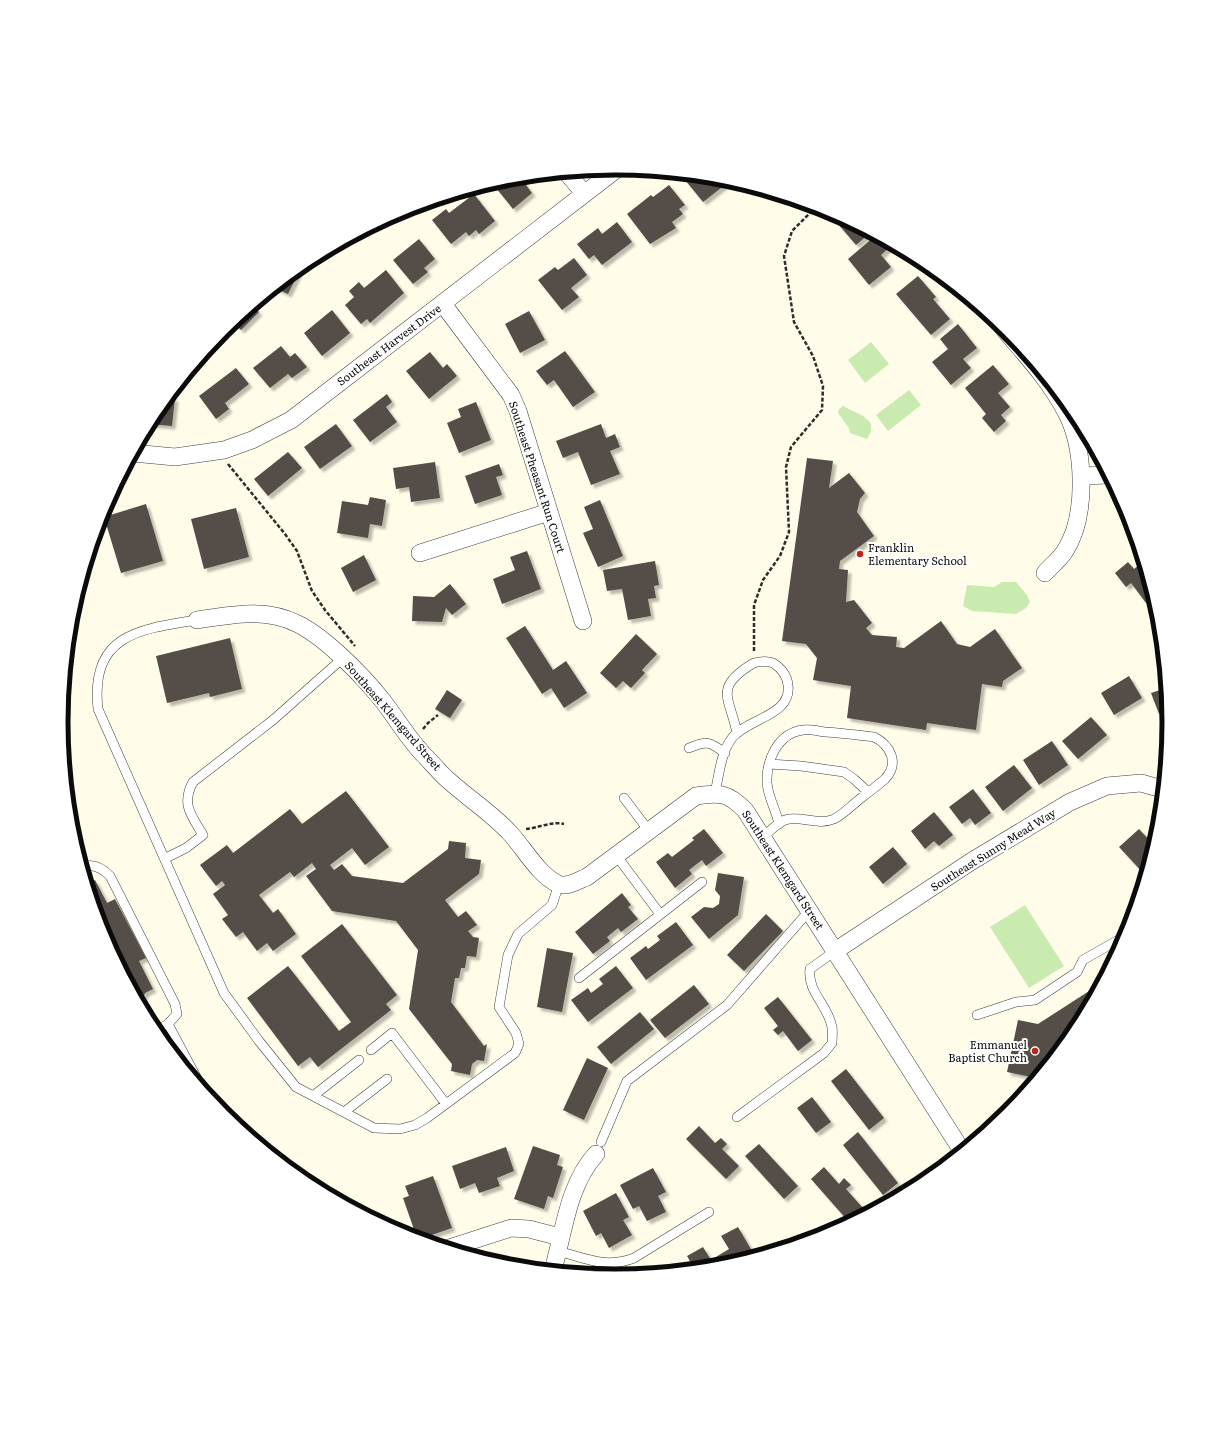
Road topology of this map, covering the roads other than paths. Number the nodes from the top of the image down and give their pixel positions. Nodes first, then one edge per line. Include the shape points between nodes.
1 (608, 175) edge
2 (570, 177) edge
3 (584, 193) junction
4 (443, 304) junction
5 (1067, 414) edge
6 (138, 454) edge
7 (1103, 475) edge
8 (1081, 476) junction
9 (549, 512) junction
10 (420, 553) dead end
11 (1045, 573) dead end
12 (197, 620) joint
13 (583, 621) dead end
14 (343, 658) junction
15 (737, 734) junction
16 (689, 748) dead end
17 (725, 753) junction
18 (769, 764) junction
19 (1158, 788) edge
20 (715, 792) junction
21 (868, 792) junction
22 (624, 798) dead end
23 (779, 824) junction
24 (649, 831) junction
25 (763, 837) junction
26 (616, 856) junction
27 (166, 858) junction
28 (88, 867) edge
29 (702, 882) dead end
30 (559, 884) junction
31 (809, 911) junction
32 (660, 914) junction
33 (1116, 941) edge
34 (835, 951) junction
35 (579, 978) dead end
36 (977, 1015) dead end
37 (168, 1024) junction
38 (161, 1028) edge
39 (370, 1050) dead end
40 (185, 1060) edge
41 (359, 1060) dead end
42 (387, 1079) dead end
43 (313, 1096) junction
44 (446, 1104) junction
45 (344, 1112) junction
46 (737, 1117) dead end
47 (959, 1147) edge
48 (599, 1148) joint
49 (709, 1212) dead end
50 (559, 1244) junction
51 (457, 1245) edge
52 (554, 1265) edge

1 - 3 street, Southeast Harvest Drive
2 - 3 street
3 - 4 street, Southeast Harvest Drive
4 - 6 street, Southeast Harvest Drive via 290,420 252,440 224,450 175,457
4 - 9 street, Southeast Pheasant Run Court via 511,395
5 - 8 street via 1077,442
7 - 8 street
8 - 11 street via 1074,532 1065,551
9 - 10 street
9 - 13 street, Southeast Pheasant Run Court
12 - 14 street, Southeast Klemgard Street via 245,613 264,613 281,617 298,624
12 - 27 lane via 149,628 128,637 106,656 98,676 98,709
14 - 27 lane via 273,720 193,782 188,792 187,803 190,814 204,835
14 - 30 street, Southeast Klemgard Street via 381,699 421,752 448,780 509,832 542,871
15 - 15 lane via 773,712 785,703 789,695 787,678 772,662 754,663 727,688 726,695
15 - 17 lane via 732,738
16 - 17 lane via 704,742 713,744
17 - 20 lane
18 - 21 lane via 844,772
18 - 21 lane via 777,745 795,732 804,730 874,737 884,742 893,760 886,778
18 - 23 lane via 769,796 775,806
19 - 34 street, Southeast Sunny Mead Way via 1141,783 1107,786 1070,802 972,861
20 - 24 street via 696,796
20 - 25 street, Southeast Klemgard Street via 732,797 745,810
21 - 23 lane via 834,818 824,821 785,820
22 - 24 lane
23 - 25 lane
24 - 26 street
25 - 31 street, Southeast Klemgard Street
26 - 30 street via 587,877 570,884
26 - 32 lane
27 - 43 lane via 224,993 296,1087
28 - 37 lane via 97,867 110,876 175,1004 177,1014
29 - 32 lane
30 - 44 lane via 552,905 518,934 508,955 499,1008 516,1032 519,1044 515,1053
31 - 34 street, Southeast Klemgard Street
31 - 48 lane via 727,1005 627,1081
32 - 35 lane
33 - 36 lane via 1083,960 1077,972 1035,1000 1016,1002
34 - 46 lane via 810,969 808,980 826,1011 832,1027 832,1043 824,1053
34 - 47 street, Southeast Klemgard Street
37 - 38 lane
37 - 40 lane
39 - 44 lane via 392,1033
41 - 43 lane
42 - 45 lane
43 - 45 lane
44 - 45 lane via 415,1125 400,1129 374,1128
48 - 50 street via 581,1173
49 - 50 lane via 634,1258 621,1263 605,1264
50 - 51 street via 529,1229 511,1228
50 - 52 street

